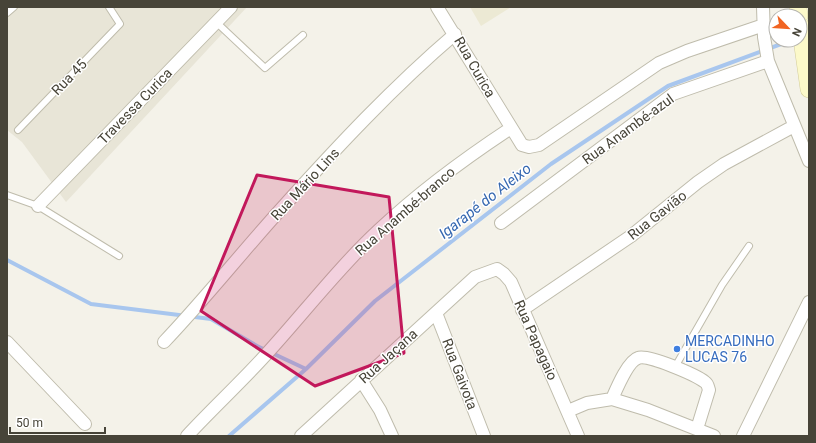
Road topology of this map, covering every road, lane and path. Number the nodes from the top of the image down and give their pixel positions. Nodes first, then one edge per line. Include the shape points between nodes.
1 (14, 7) edge
2 (109, 7) edge
3 (231, 7) edge
4 (437, 7) edge
5 (763, 7) edge
6 (7, 13) edge
7 (216, 22) junction
8 (764, 25) junction
9 (455, 34) junction
10 (303, 35) dead end
11 (803, 48) edge
12 (768, 61) junction
13 (809, 89) edge
14 (794, 126) junction
15 (510, 128) junction
16 (18, 130) dead end
17 (809, 161) edge
18 (7, 195) edge
19 (38, 206) junction
20 (501, 223) dead end
21 (748, 246) dead end
22 (119, 256) dead end
23 (475, 277) joint
24 (809, 302) edge
25 (522, 310) junction
26 (436, 313) junction
27 (7, 342) edge
28 (164, 342) dead end
29 (675, 367) junction
30 (361, 380) junction
31 (612, 400) junction
32 (568, 411) junction
33 (85, 424) dead end
34 (696, 429) junction
35 (187, 436) edge
36 (301, 436) edge
37 (392, 436) edge
38 (484, 436) edge
39 (578, 436) edge
40 (714, 436) edge
41 (744, 436) edge

1 - 6 lane
2 - 16 lane, Rua 45 via 120,24
3 - 7 street, Travessa Curica
4 - 9 street, Rua Curica
5 - 8 street
7 - 10 lane via 265,68
7 - 19 street, Travessa Curica
8 - 12 street
8 - 15 street via 659,63 539,145 522,145
9 - 15 street, Rua Curica
9 - 28 street, Rua Mário Lins via 374,109 281,208 208,295
11 - 13 main road
12 - 14 street
12 - 20 street, Rua Anambé-azul via 673,94
14 - 17 street
14 - 25 street, Rua Gavião via 724,164 631,236
15 - 35 street, Rua Anambé-branco via 436,181 379,230 262,359
18 - 19 lane
19 - 22 lane
21 - 29 lane via 722,285
23 - 25 street, Rua Papagaio via 497,269 511,282
23 - 26 street, Rua Jaçana
24 - 41 street
25 - 32 street, Rua Papagaio
26 - 30 street, Rua Jaçana
26 - 38 street, Rua Gaivota
27 - 33 street
29 - 31 street via 638,357 633,360
29 - 34 street via 708,385 709,390
30 - 36 street, Rua Jaçana
30 - 37 street via 380,410
31 - 32 street via 587,403
31 - 34 street via 648,410
32 - 39 street, Rua Papagaio
34 - 40 street

